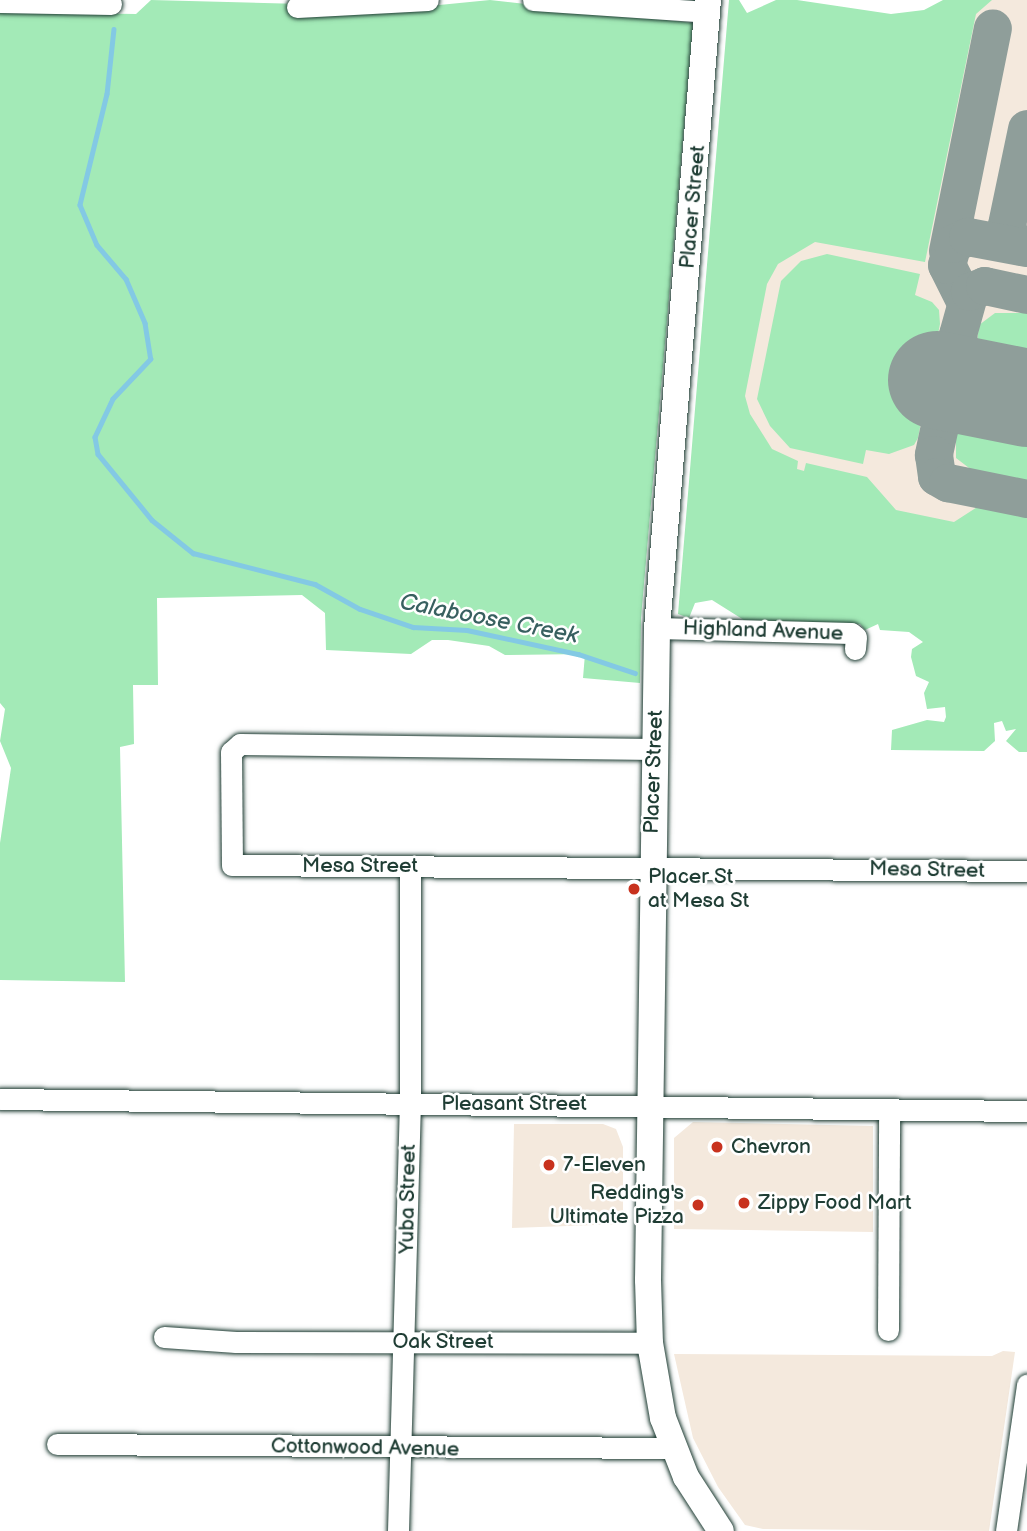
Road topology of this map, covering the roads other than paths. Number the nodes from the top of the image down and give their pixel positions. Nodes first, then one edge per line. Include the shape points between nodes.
1 (428, 0) edge
2 (533, 0) edge
3 (0, 2) edge
4 (111, 4) dead end
5 (708, 6) edge
6 (297, 7) dead end
7 (657, 628) junction
8 (855, 649) dead end
9 (655, 749) junction
10 (410, 866) junction
11 (650, 869) junction
12 (1027, 871) edge
13 (0, 1099) edge
14 (410, 1104) junction
15 (648, 1106) junction
16 (889, 1110) junction
17 (1027, 1111) edge
18 (888, 1330) dead end
19 (164, 1337) dead end
20 (404, 1342) junction
21 (650, 1343) junction
22 (1027, 1385) edge
23 (57, 1444) dead end
24 (673, 1448) junction
25 (398, 1449) junction
26 (398, 1531) edge
27 (721, 1531) edge
28 (1006, 1531) edge

1 - 6 street
2 - 5 street
3 - 4 street
5 - 7 main road, Placer Street
7 - 8 street, Highland Avenue via 850,633 856,637
7 - 9 main road, Placer Street
9 - 10 street, Mesa Street via 249,743 231,752 232,865
9 - 11 main road, Placer Street
10 - 11 street, Mesa Street
10 - 14 street, Yuba Street
11 - 12 street, Mesa Street
11 - 15 main road, Placer Street
13 - 14 street, Pleasant Street
14 - 15 street, Pleasant Street
14 - 20 street, Yuba Street
15 - 16 street, Pleasant Street
15 - 21 main road, Placer Street
16 - 17 street, Pleasant Street
16 - 18 street
19 - 20 street, Oak Street
20 - 21 street, Oak Street
20 - 25 street, Yuba Street
21 - 24 main road, Placer Street
22 - 28 street
23 - 25 street, Cottonwood Avenue
24 - 25 street, Cottonwood Avenue
24 - 27 main road, Placer Street
25 - 26 street, Yuba Street

